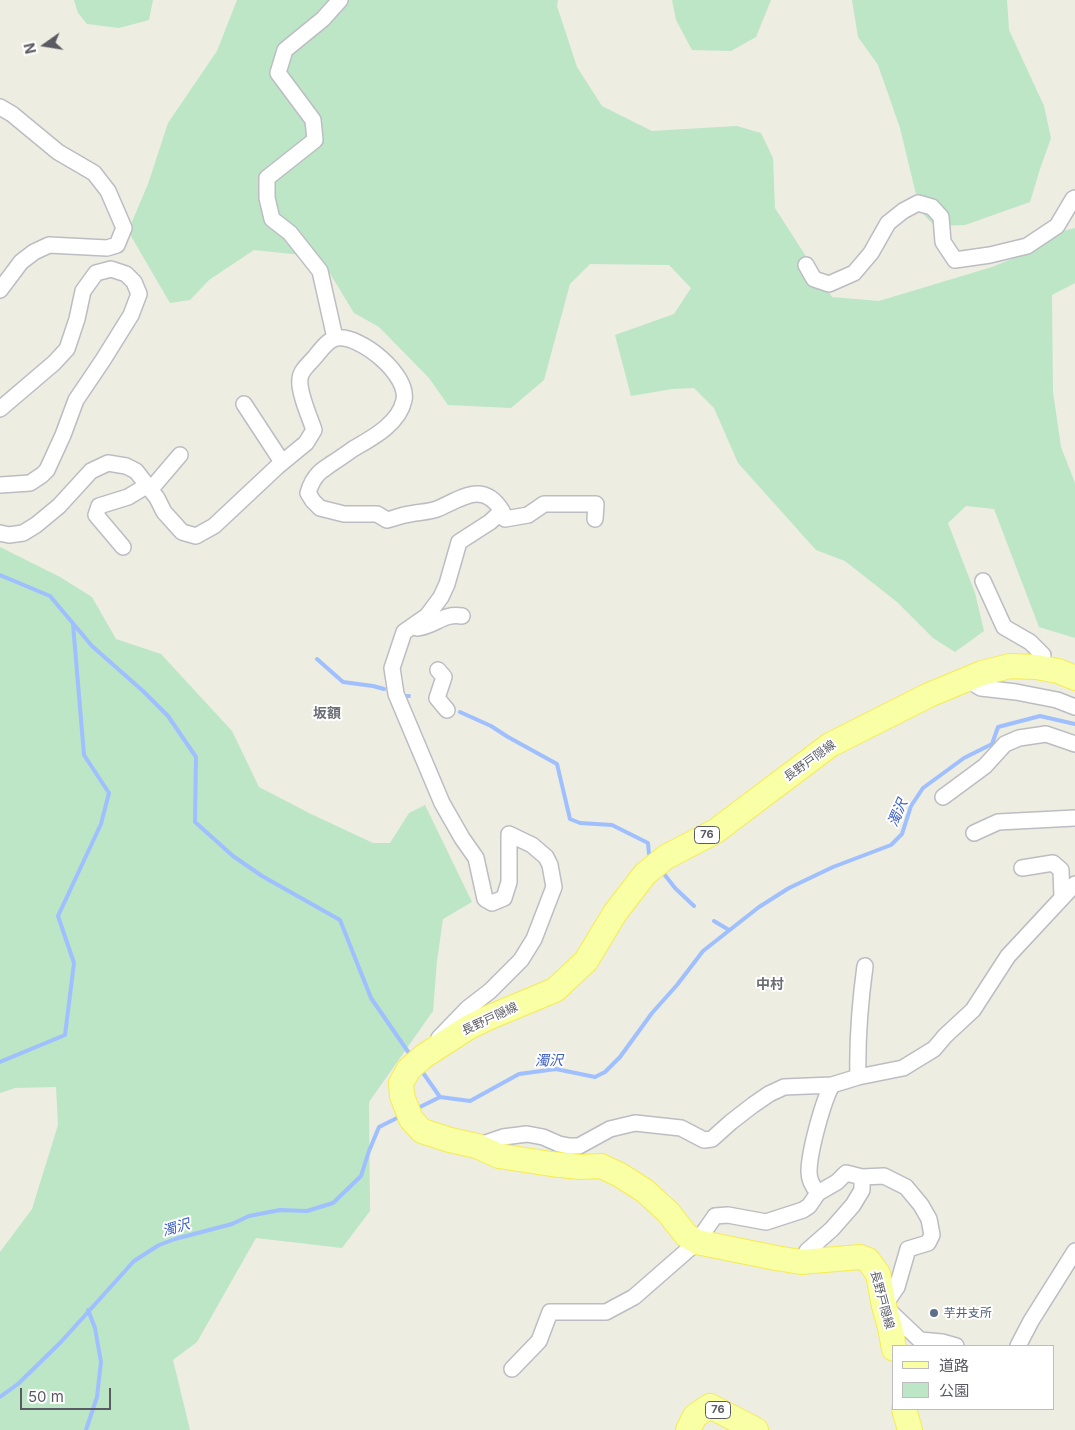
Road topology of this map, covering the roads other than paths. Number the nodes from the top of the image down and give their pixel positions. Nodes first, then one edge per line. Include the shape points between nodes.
1 (340, 0) edge
2 (0, 107) edge
3 (1075, 198) edge
4 (806, 265) dead end
5 (0, 290) edge
6 (335, 338) junction
7 (3, 400) edge
8 (244, 404) dead end
9 (180, 455) dead end
10 (282, 462) junction
11 (0, 485) edge
12 (149, 487) junction
13 (502, 511) junction
14 (595, 519) dead end
15 (0, 533) edge
16 (123, 547) dead end
17 (983, 581) dead end
18 (462, 616) dead end
19 (408, 629) junction
20 (1040, 661) junction
21 (1075, 666) edge
22 (438, 670) dead end
23 (1075, 678) edge
24 (966, 679) junction
25 (1075, 707) edge
26 (447, 710) dead end
27 (1075, 744) edge
28 (943, 797) dead end
29 (1075, 818) edge
30 (974, 833) dead end
31 (1022, 868) dead end
32 (1075, 884) edge
33 (1062, 898) junction
34 (865, 966) dead end
35 (424, 1056) junction
36 (858, 1077) junction
37 (832, 1084) junction
38 (477, 1146) junction
39 (862, 1177) junction
40 (818, 1194) junction
41 (697, 1242) junction
42 (1075, 1252) edge
43 (801, 1262) junction
44 (884, 1306) junction
45 (893, 1345) edge
46 (952, 1345) edge
47 (1018, 1345) edge
48 (512, 1369) dead end
49 (904, 1410) edge
50 (688, 1430) edge
51 (756, 1430) edge
52 (910, 1430) edge

1 - 6 street via 323,19 285,50 278,73 313,120 315,140 267,178 272,219 290,234 320,271
2 - 5 street via 58,152 94,173 108,191 124,228 117,245 106,248 49,245 34,252 21,262
3 - 4 street via 1057,226 1027,246 1000,253 954,260 943,242 941,217 932,206 918,203 888,223 854,274 829,284 814,279
6 - 10 street via 326,344 300,377 300,387 314,430 306,443
6 - 13 street via 347,338 376,353 404,387 404,400 395,420 319,473 308,493 313,501 320,508 344,514 378,514 387,520 436,509 466,495 486,495 497,502
7 - 11 street via 54,363 67,349 84,291 96,273 112,269 126,274 134,282 138,294 131,316 76,400 47,470 30,482
8 - 10 street
9 - 12 street
10 - 12 street via 214,526 196,536 182,532 164,512
12 - 15 street via 136,471 108,463 91,471 59,506 36,525 23,533
12 - 16 street via 99,506 96,515
13 - 14 street via 504,519 528,515 544,504 596,504
13 - 19 street via 459,542 441,597 427,616
17 - 20 street via 1004,627 1030,642
18 - 19 street via 451,615 424,627
19 - 35 street via 404,632 392,668 396,694 442,803 476,858 485,899 492,903 504,898 509,882 509,834 532,845 546,857 554,887 534,939 521,960 468,1008
20 - 21 street
20 - 23 main road, 長野戸隠線 / 76
20 - 24 main road, 長野戸隠線 / 76
22 - 26 street via 444,677 436,698
24 - 25 street via 981,688 1057,700
24 - 35 main road, 長野戸隠線 / 76 via 830,745 716,831 666,856 645,874 586,961 555,990 469,1027
27 - 28 street via 1046,734 1019,738 1005,744 985,766
29 - 30 street via 998,822
31 - 33 street via 1053,863 1061,870
32 - 33 street
33 - 36 street via 1008,956 973,1010 934,1049 903,1068
34 - 36 street
35 - 38 main road, 長野戸隠線 / 76 via 409,1069 401,1083 411,1120 422,1130
36 - 37 street
37 - 38 street via 784,1087 753,1105 712,1139 704,1140 681,1128 635,1123 610,1130 579,1146 558,1144 527,1134 503,1137
37 - 40 street via 821,1113 809,1172
38 - 41 main road, 長野戸隠線 / 76 via 499,1156 580,1167 601,1166 645,1191 668,1212 686,1235
39 - 40 street via 846,1173
39 - 43 street via 862,1190 853,1205 807,1251
39 - 44 street via 884,1176 906,1186 929,1219 932,1235 928,1243 908,1249 897,1287
40 - 41 street via 803,1210 766,1222 728,1215 715,1216
41 - 43 main road, 長野戸隠線
41 - 48 street via 634,1297 606,1312 550,1312 539,1341
42 - 47 street
43 - 44 main road, 長野戸隠線 via 860,1257 868,1260 878,1274
44 - 45 main road, 長野戸隠線
44 - 46 street via 920,1340
49 - 52 main road
50 - 51 main road, 76 via 695,1416 710,1406

